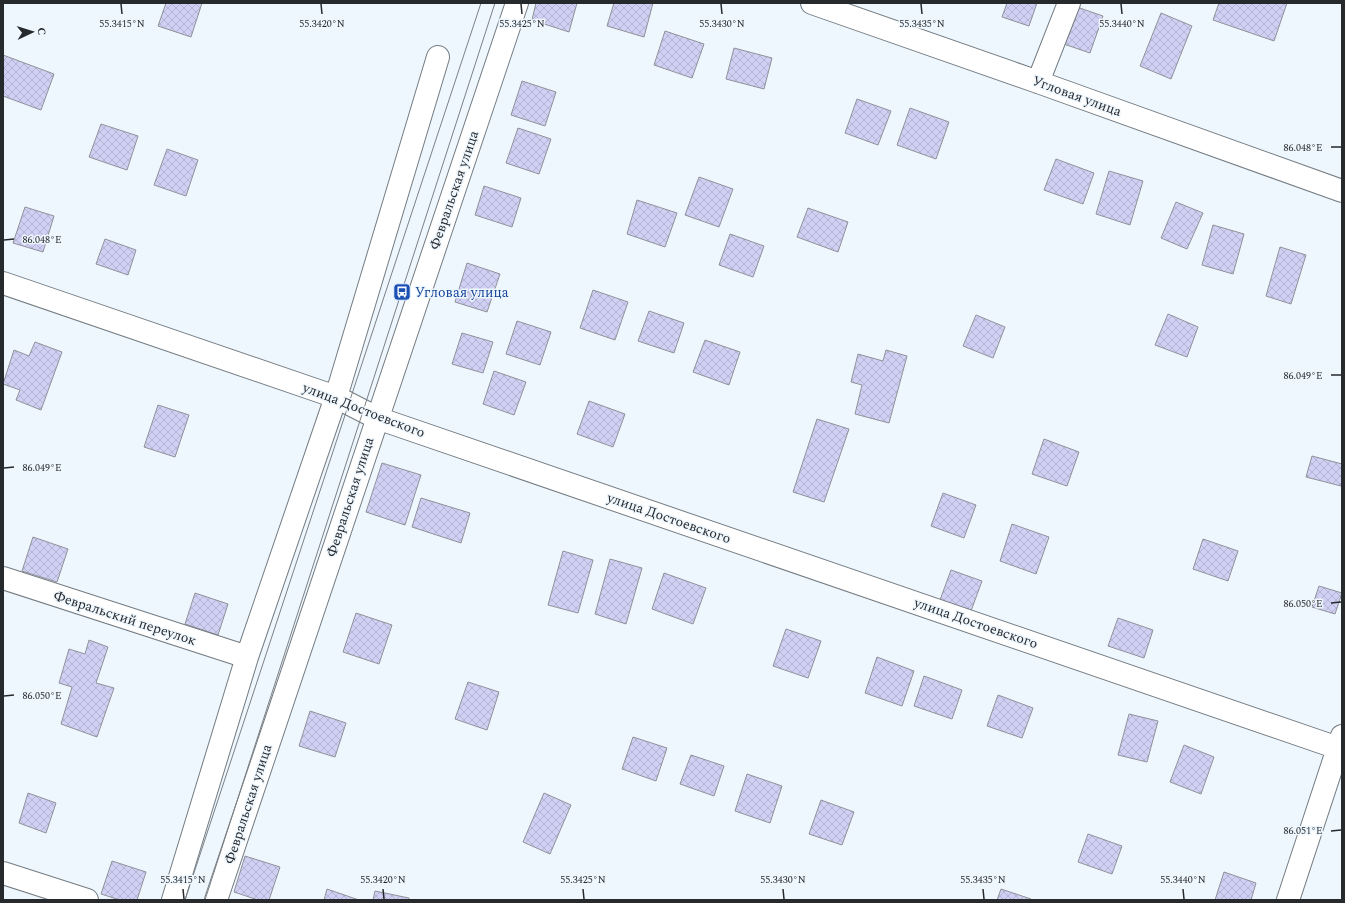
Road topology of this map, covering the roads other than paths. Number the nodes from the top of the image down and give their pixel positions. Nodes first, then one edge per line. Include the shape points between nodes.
1 (516, 3) edge
2 (812, 3) edge
3 (1069, 3) edge
4 (438, 57) dead end
5 (1038, 82) junction
6 (1342, 191) edge
7 (3, 284) edge
8 (336, 397) junction
9 (377, 418) junction
10 (3, 578) edge
11 (248, 658) junction
12 (1340, 742) edge
13 (3, 873) edge
14 (87, 900) edge
15 (173, 900) edge
16 (216, 900) edge
17 (1288, 900) edge

1 - 9 street, Февральская улица
2 - 5 street, Угловая улица
3 - 5 street
4 - 8 street
5 - 6 street, Угловая улица
7 - 8 street, улица Достоевского
8 - 9 street, улица Достоевского
8 - 11 street
9 - 12 street, улица Достоевского
9 - 16 street, Февральская улица
10 - 11 street, Февральский переулок
11 - 15 street
12 - 17 street
13 - 14 street

